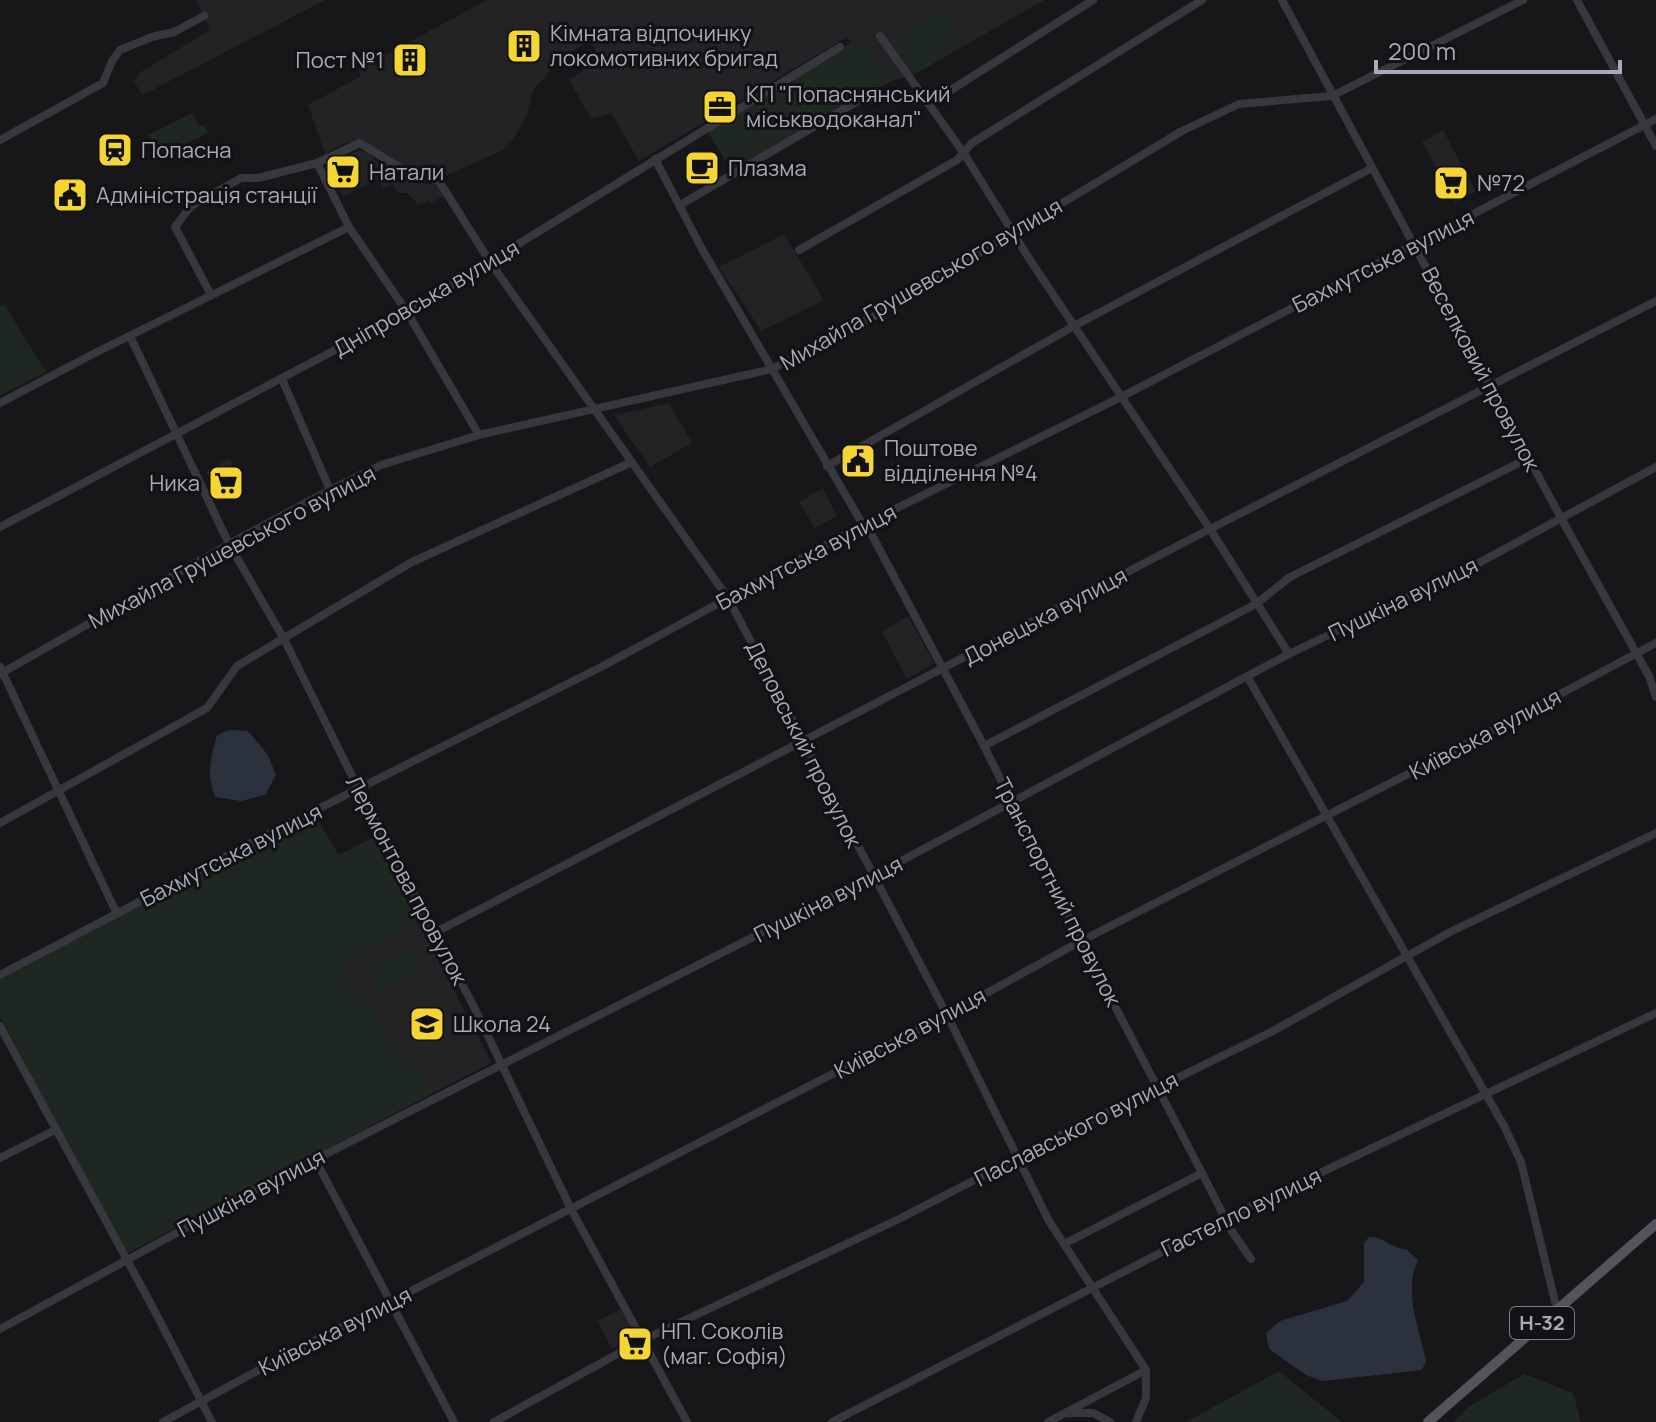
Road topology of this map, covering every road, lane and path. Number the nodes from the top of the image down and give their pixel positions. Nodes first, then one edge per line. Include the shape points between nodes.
1 (1093, 0) edge
2 (1202, 0) edge
3 (1282, 0) edge
4 (1523, 0) edge
5 (1577, 0) edge
6 (204, 16) dead end
7 (880, 36) dead end
8 (840, 47) dead end
9 (868, 95) dead end
10 (1332, 96) junction
11 (929, 104) junction
12 (1656, 119) edge
13 (1645, 125) junction
14 (0, 140) edge
15 (1656, 146) edge
16 (963, 152) junction
17 (655, 159) junction
18 (317, 163) junction
19 (1372, 168) junction
20 (680, 205) junction
21 (349, 227) junction
22 (1013, 234) junction
23 (1415, 245) junction
24 (799, 250) dead end
25 (490, 262) junction
26 (211, 295) junction
27 (1656, 301) edge
28 (407, 312) junction
29 (1074, 326) junction
30 (130, 336) junction
31 (772, 369) junction
32 (282, 379) junction
33 (1491, 387) junction
34 (1121, 397) junction
35 (0, 403) edge
36 (595, 409) junction
37 (176, 435) junction
38 (479, 435) junction
39 (1529, 458) junction
40 (632, 462) junction
41 (827, 466) junction
42 (1656, 467) edge
43 (330, 490) junction
44 (1561, 518) junction
45 (865, 524) junction
46 (0, 527) edge
47 (1210, 529) junction
48 (229, 544) junction
49 (728, 598) junction
50 (1256, 604) junction
51 (284, 639) junction
52 (1656, 643) edge
53 (1635, 653) junction
54 (1289, 654) junction
55 (943, 669) junction
56 (1, 671) edge
57 (1247, 676) junction
58 (1656, 697) edge
59 (802, 740) junction
60 (984, 746) junction
61 (359, 790) junction
62 (57, 792) junction
63 (1013, 802) junction
64 (1327, 817) junction
65 (0, 823) edge
66 (1656, 833) edge
67 (873, 876) junction
68 (117, 914) junction
69 (434, 933) junction
70 (1081, 941) junction
71 (1408, 957) junction
72 (0, 975) edge
73 (1656, 1013) edge
74 (947, 1015) junction
75 (0, 1026) edge
76 (501, 1064) junction
77 (1157, 1088) junction
78 (1485, 1094) junction
79 (55, 1130) junction
80 (0, 1158) edge
81 (1018, 1158) junction
82 (315, 1159) junction
83 (1202, 1173) junction
84 (571, 1209) junction
85 (1226, 1219) junction
86 (1656, 1224) edge
87 (1064, 1244) junction
88 (1251, 1259) dead end
89 (127, 1261) junction
90 (1092, 1287) junction
91 (392, 1302) junction
92 (1557, 1310) junction
93 (0, 1329) edge
94 (643, 1340) junction
95 (1146, 1370) junction
96 (201, 1402) junction
97 (1065, 1413) junction
98 (163, 1422) edge
99 (212, 1422) edge
100 (454, 1422) edge
101 (494, 1422) edge
102 (687, 1422) edge
103 (832, 1422) edge
104 (1048, 1422) edge
105 (1110, 1422) edge
106 (1136, 1422) edge
107 (1428, 1422) edge

1 - 11 street
2 - 16 street
3 - 10 street, Веселковий провулок
4 - 10 street, Михайла Грушевського вулиця
5 - 13 street
6 - 14 street via 120,50 103,83
7 - 11 street
8 - 17 street, Дніпровська вулиця
9 - 20 street
10 - 19 street, Веселковий провулок
10 - 22 street, Михайла Грушевського вулиця via 1239,104 1182,131
11 - 16 street
12 - 13 street, Бахмутська вулиця
13 - 15 street
13 - 23 street, Бахмутська вулиця
16 - 22 street
16 - 24 street
17 - 20 street, Транспортний провулок
17 - 25 street, Дніпровська вулиця
18 - 21 street
18 - 25 street, Деповський провулок via 360,143 407,172 439,181
18 - 26 street via 241,178 191,206 175,227
19 - 23 street, Веселковий провулок
19 - 29 street
20 - 31 street, Транспортний провулок
21 - 26 street
21 - 28 street
22 - 29 street
22 - 31 street, Михайла Грушевського вулиця
23 - 33 street, Веселковий провулок
23 - 34 street, Бахмутська вулиця
25 - 28 street, Дніпровська вулиця
25 - 36 street, Деповський провулок
26 - 30 street
27 - 33 street, Донецька вулиця
28 - 32 street, Дніпровська вулиця
28 - 38 street
29 - 34 street
29 - 41 street
30 - 35 street
30 - 37 street, Лермонтова провулок
31 - 36 street, Михайла Грушевського вулиця
31 - 41 street, Транспортний провулок
32 - 37 street, Дніпровська вулиця
32 - 43 street
33 - 39 street, Веселковий провулок
33 - 47 street, Донецька вулиця
34 - 45 street, Бахмутська вулиця
34 - 47 street
36 - 38 street, Михайла Грушевського вулиця
36 - 40 street, Деповський провулок
37 - 46 street, Дніпровська вулиця
37 - 48 street, Лермонтова провулок
38 - 43 street, Михайла Грушевського вулиця via 381,465
39 - 44 street, Веселковий провулок
39 - 50 street via 1290,577
40 - 49 street, Деповський провулок
40 - 51 street via 412,562
41 - 45 street, Транспортний провулок
42 - 44 street, Пушкіна вулиця
43 - 48 street, Михайла Грушевського вулиця
44 - 53 street, Веселковий провулок
44 - 54 street, Пушкіна вулиця
45 - 49 street, Бахмутська вулиця
45 - 55 street, Транспортний провулок
47 - 50 street
47 - 55 street, Донецька вулиця
48 - 51 street, Лермонтова провулок
48 - 56 street, Михайла Грушевського вулиця
49 - 59 street, Деповський провулок
49 - 61 street, Бахмутська вулиця
50 - 54 street
50 - 60 street
51 - 61 street, Лермонтова провулок
51 - 62 street via 237,666 207,708
52 - 53 street, Київська вулиця
53 - 58 street, Веселковий провулок
53 - 64 street, Київська вулиця
54 - 57 street, Пушкіна вулиця
55 - 59 street, Донецька вулиця
55 - 60 street, Транспортний провулок
56 - 62 street
57 - 63 street, Пушкіна вулиця
57 - 64 street
59 - 67 street, Деповський провулок
59 - 69 street, Донецька вулиця
60 - 63 street, Транспортний провулок
61 - 68 street, Бахмутська вулиця
61 - 69 street, Лермонтова провулок
62 - 65 street
62 - 68 street
63 - 67 street, Пушкіна вулиця
63 - 70 street, Транспортний провулок
64 - 70 street, Київська вулиця
64 - 71 street
66 - 71 street, Паславського вулиця
67 - 74 street, Деповський провулок
67 - 76 street, Пушкіна вулиця
68 - 72 street, Бахмутська вулиця
69 - 76 street, Лермонтова провулок
70 - 74 street, Київська вулиця
70 - 77 street, Транспортний провулок
71 - 77 street, Паславського вулиця
71 - 78 street
73 - 78 street, Гастелло вулиця
74 - 81 street, Деповський провулок
74 - 84 street, Київська вулиця
75 - 79 street
76 - 82 street, Пушкіна вулиця
76 - 84 street, Лермонтова провулок
77 - 81 street, Паславського вулиця
77 - 83 street, Транспортний провулок
78 - 85 street, Гастелло вулиця
78 - 92 street via 1521,1162
79 - 80 street
79 - 89 street
81 - 87 street, Деповський провулок
81 - 94 street, Паславського вулиця
82 - 89 street, Пушкіна вулиця
82 - 91 street
83 - 85 street, Транспортний провулок
83 - 87 street
84 - 91 street, Київська вулиця
84 - 94 street, Лермонтова провулок
85 - 88 street, Транспортний провулок
85 - 90 street, Гастелло вулиця
86 - 92 main road, Н-32
87 - 90 street, Деповський провулок
89 - 93 street, Пушкіна вулиця
89 - 96 street
90 - 95 street, Деповський провулок
90 - 103 street, Гастелло вулиця
91 - 96 street, Київська вулиця
91 - 100 street
92 - 107 main road, Н-32
94 - 101 street, Паславського вулиця
94 - 102 street, Лермонтова провулок
95 - 97 street
95 - 106 street via 1146,1398
96 - 98 street, Київська вулиця
96 - 99 street
97 - 104 street
97 - 105 street via 1093,1413

